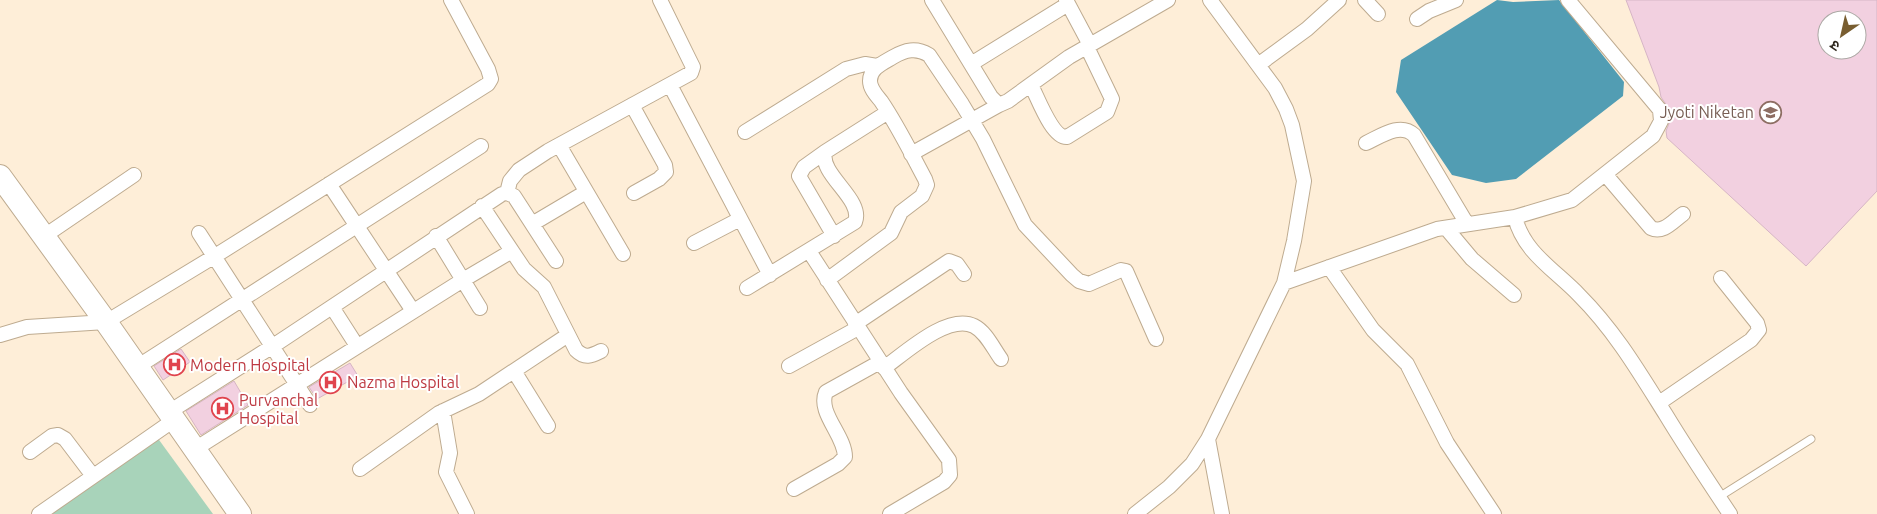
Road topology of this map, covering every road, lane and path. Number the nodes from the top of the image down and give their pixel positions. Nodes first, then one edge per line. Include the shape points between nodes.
1 (452, 0) edge
2 (660, 0) edge
3 (932, 0) edge
4 (1168, 0) edge
5 (1210, 0) edge
6 (1339, 0) edge
7 (1365, 0) edge
8 (1456, 0) edge
9 (1568, 0) edge
10 (1067, 2) edge
11 (1378, 14) dead end
12 (1417, 19) dead end
13 (1088, 46) junction
14 (970, 64) junction
15 (1258, 65) junction
16 (877, 66) junction
17 (670, 85) junction
18 (1031, 85) junction
19 (632, 105) junction
20 (999, 105) junction
21 (888, 112) junction
22 (972, 120) junction
23 (745, 132) dead end
24 (1366, 142) dead end
25 (559, 145) junction
26 (480, 146) dead end
27 (825, 152) junction
28 (911, 154) junction
29 (1606, 174) junction
30 (134, 175) dead end
31 (329, 184) junction
32 (3, 185) edge
33 (586, 192) junction
34 (507, 193) junction
35 (634, 193) dead end
36 (482, 206) junction
37 (1683, 214) dead end
38 (1515, 217) junction
39 (740, 219) junction
40 (532, 224) junction
41 (1467, 224) junction
42 (357, 225) junction
43 (1446, 228) junction
44 (199, 233) dead end
45 (436, 236) junction
46 (834, 236) junction
47 (43, 237) junction
48 (694, 243) dead end
49 (809, 251) junction
50 (512, 252) junction
51 (624, 254) dead end
52 (214, 256) junction
53 (556, 261) dead end
54 (1329, 267) junction
55 (386, 270) junction
56 (964, 274) dead end
57 (770, 275) junction
58 (1721, 278) dead end
59 (463, 280) junction
60 (827, 280) junction
61 (1284, 283) junction
62 (748, 288) dead end
63 (1514, 295) dead end
64 (243, 299) junction
65 (332, 307) junction
66 (480, 308) dead end
67 (413, 311) junction
68 (106, 322) junction
69 (856, 326) junction
70 (568, 335) junction
71 (0, 336) edge
72 (1156, 338) dead end
73 (273, 346) junction
74 (357, 346) junction
75 (601, 351) dead end
76 (1001, 359) dead end
77 (882, 365) junction
78 (788, 366) dead end
79 (137, 367) junction
80 (514, 371) junction
81 (297, 383) junction
82 (1659, 403) junction
83 (310, 405) dead end
84 (443, 411) junction
85 (172, 416) junction
86 (548, 426) dead end
87 (1208, 439) junction
88 (1811, 439) dead end
89 (195, 448) junction
90 (30, 452) dead end
91 (360, 469) dead end
92 (93, 476) junction
93 (794, 489) dead end
94 (1719, 497) junction
95 (40, 514) edge
96 (240, 514) edge
97 (467, 514) edge
98 (890, 514) edge
99 (1135, 514) edge
100 (1222, 514) edge
101 (1494, 514) edge
102 (1730, 514) edge

1 - 31 street via 488,69 490,82
2 - 17 street via 693,67 688,76
3 - 14 street
4 - 13 street
5 - 15 street
6 - 15 street
7 - 11 street
8 - 12 street
9 - 29 street via 1660,110 1661,121 1653,136
10 - 13 street
10 - 14 street
13 - 18 street
13 - 18 street via 1112,99 1110,109 1100,117 1062,137 1055,132
14 - 20 street
15 - 61 street via 1274,88 1292,125 1304,181
16 - 21 street via 870,80 871,87
16 - 22 street via 900,53 921,50 938,67
16 - 23 street via 856,64
17 - 19 street
17 - 39 street
18 - 20 street
19 - 25 street
19 - 35 street via 666,172
20 - 22 street
21 - 27 street
21 - 28 street
22 - 28 street
22 - 72 street via 1014,206 1037,240 1084,284 1122,270 1129,273
24 - 41 street via 1397,129 1409,130
25 - 33 street
25 - 34 street via 519,170
26 - 42 street
27 - 46 street via 825,162 857,210 851,226
27 - 46 street via 804,167 799,176
28 - 60 street via 925,179 926,190 901,212 890,234
29 - 37 street via 1651,228 1661,231
29 - 38 street via 1572,200
30 - 47 street
31 - 42 street
31 - 52 street
32 - 47 highway
33 - 40 street
33 - 51 street
34 - 36 street
34 - 40 street via 514,196
36 - 45 street
36 - 50 street
38 - 41 street
38 - 82 street via 1529,247 1580,295 1602,321
39 - 48 street
39 - 57 street
40 - 53 street
41 - 43 street
42 - 55 street
42 - 64 street
43 - 54 street
43 - 63 street via 1466,252
44 - 52 street
45 - 55 street
45 - 59 street
46 - 49 street
47 - 68 highway
49 - 57 street
49 - 60 street
50 - 59 street
50 - 70 street via 524,269 544,287
52 - 64 street
52 - 68 street
54 - 61 street
54 - 101 street via 1373,330 1407,364 1447,443
55 - 65 street
55 - 67 street
56 - 69 street via 957,264 948,261
57 - 62 street
58 - 82 street via 1758,323 1759,330 1750,340
59 - 66 street
59 - 67 street
60 - 69 street
61 - 87 street
64 - 73 street
64 - 79 street
65 - 73 street
65 - 74 street
67 - 74 street
68 - 71 street via 27,327
68 - 79 highway
69 - 77 street
69 - 78 street
70 - 75 street via 576,350 584,356
70 - 80 street
73 - 81 street
73 - 85 street
74 - 81 street
76 - 77 street via 982,331 966,323 940,329
77 - 93 street via 826,392 824,404 845,457
77 - 98 street via 949,460 951,468 944,482
79 - 85 highway
80 - 84 street via 479,394
80 - 86 street
81 - 83 street
81 - 89 street
82 - 94 street
84 - 91 street
84 - 97 street via 450,453 446,472
85 - 89 highway
85 - 92 street
87 - 99 street via 1192,464 1170,487
87 - 100 street
88 - 94 lane
89 - 96 highway
90 - 92 street via 58,434 66,439
92 - 95 street
94 - 102 street

